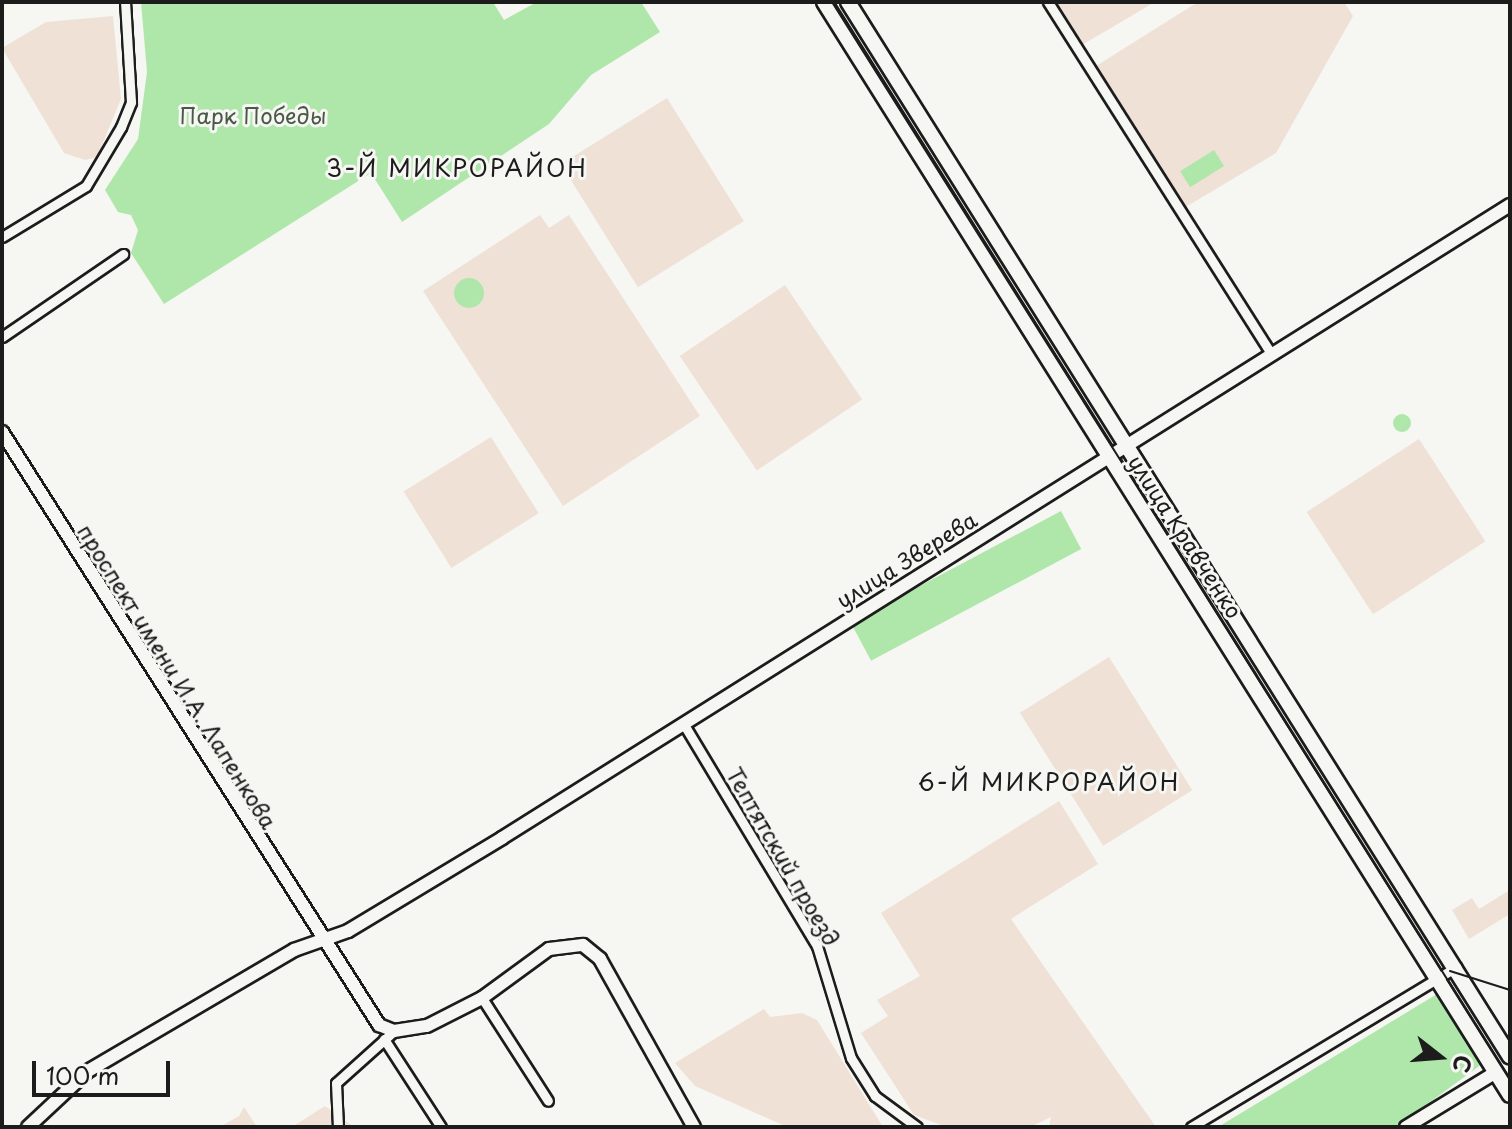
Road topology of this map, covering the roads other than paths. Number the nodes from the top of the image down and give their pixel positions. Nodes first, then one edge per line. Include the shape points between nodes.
1 (125, 2) edge
2 (824, 2) edge
3 (848, 2) edge
4 (1048, 2) edge
5 (861, 22) junction
6 (843, 33) junction
7 (894, 76) junction
8 (876, 87) junction
9 (928, 131) junction
10 (911, 142) junction
11 (963, 187) junction
12 (947, 198) junction
13 (1510, 205) edge
14 (2, 237) edge
15 (997, 242) junction
16 (981, 252) junction
17 (123, 254) dead end
18 (1020, 279) junction
19 (1004, 289) junction
20 (2, 337) edge
21 (1061, 342) junction
22 (1045, 352) junction
23 (1270, 352) junction
24 (2, 432) edge
25 (1125, 443) junction
26 (1108, 454) junction
27 (1176, 524) junction
28 (1159, 535) junction
29 (683, 723) junction
30 (1312, 737) junction
31 (1296, 750) junction
32 (1344, 788) junction
33 (1327, 800) junction
34 (320, 941) junction
35 (1456, 967) junction
36 (1440, 977) junction
37 (482, 998) junction
38 (389, 1035) junction
39 (1510, 1057) edge
40 (1510, 1064) edge
41 (1496, 1072) junction
42 (1510, 1093) edge
43 (548, 1101) dead end
44 (28, 1127) edge
45 (338, 1127) edge
46 (441, 1127) edge
47 (694, 1127) edge
48 (917, 1127) edge
49 (1191, 1127) edge
50 (1406, 1127) edge

1 - 14 street via 131,102 121,127 86,186
2 - 6 main road, улица Кравченко
3 - 5 main road, улица Кравченко
4 - 23 street
5 - 6 street
5 - 7 main road, улица Кравченко
6 - 8 main road, улица Кравченко
7 - 8 street
7 - 9 main road, улица Кравченко
8 - 10 main road, улица Кравченко
9 - 10 street
9 - 11 main road, улица Кравченко
10 - 12 main road, улица Кравченко
11 - 12 street
11 - 15 main road, улица Кравченко
12 - 16 main road, улица Кравченко
13 - 23 main road, улица Зверева
15 - 16 street
15 - 18 main road, улица Кравченко
16 - 19 main road, улица Кравченко
17 - 20 street
18 - 19 street
18 - 21 main road, улица Кравченко
19 - 22 main road, улица Кравченко
21 - 22 street
21 - 25 main road, улица Кравченко
22 - 26 main road, улица Кравченко
23 - 25 main road, улица Зверева
24 - 34 main road, проспект имени И.А. Лапенкова
25 - 26 main road, улица Зверева
25 - 27 main road, улица Кравченко
26 - 28 main road, улица Кравченко
26 - 29 main road, улица Зверева
27 - 28 street
27 - 30 main road, улица Кравченко
28 - 31 main road, улица Кравченко
29 - 34 main road, улица Зверева via 361,924
29 - 48 street, Тептятский проезд via 817,946 851,1058 875,1096
30 - 31 street
30 - 32 main road, улица Кравченко
31 - 33 main road, улица Кравченко
32 - 33 street
32 - 35 main road, улица Кравченко
33 - 36 main road, улица Кравченко
34 - 38 main road, проспект имени И.А. Лапенкова via 365,1010
34 - 44 main road, улица Зверева via 72,1081
35 - 36 street
35 - 39 main road, улица Кравченко
36 - 41 main road, улица Кравченко
36 - 49 street
37 - 38 main road via 427,1026
37 - 43 street
37 - 47 main road via 549,949 583,945 600,959
38 - 45 street via 336,1083
38 - 46 street
40 - 41 main road
41 - 42 main road, улица Кравченко
41 - 50 main road

